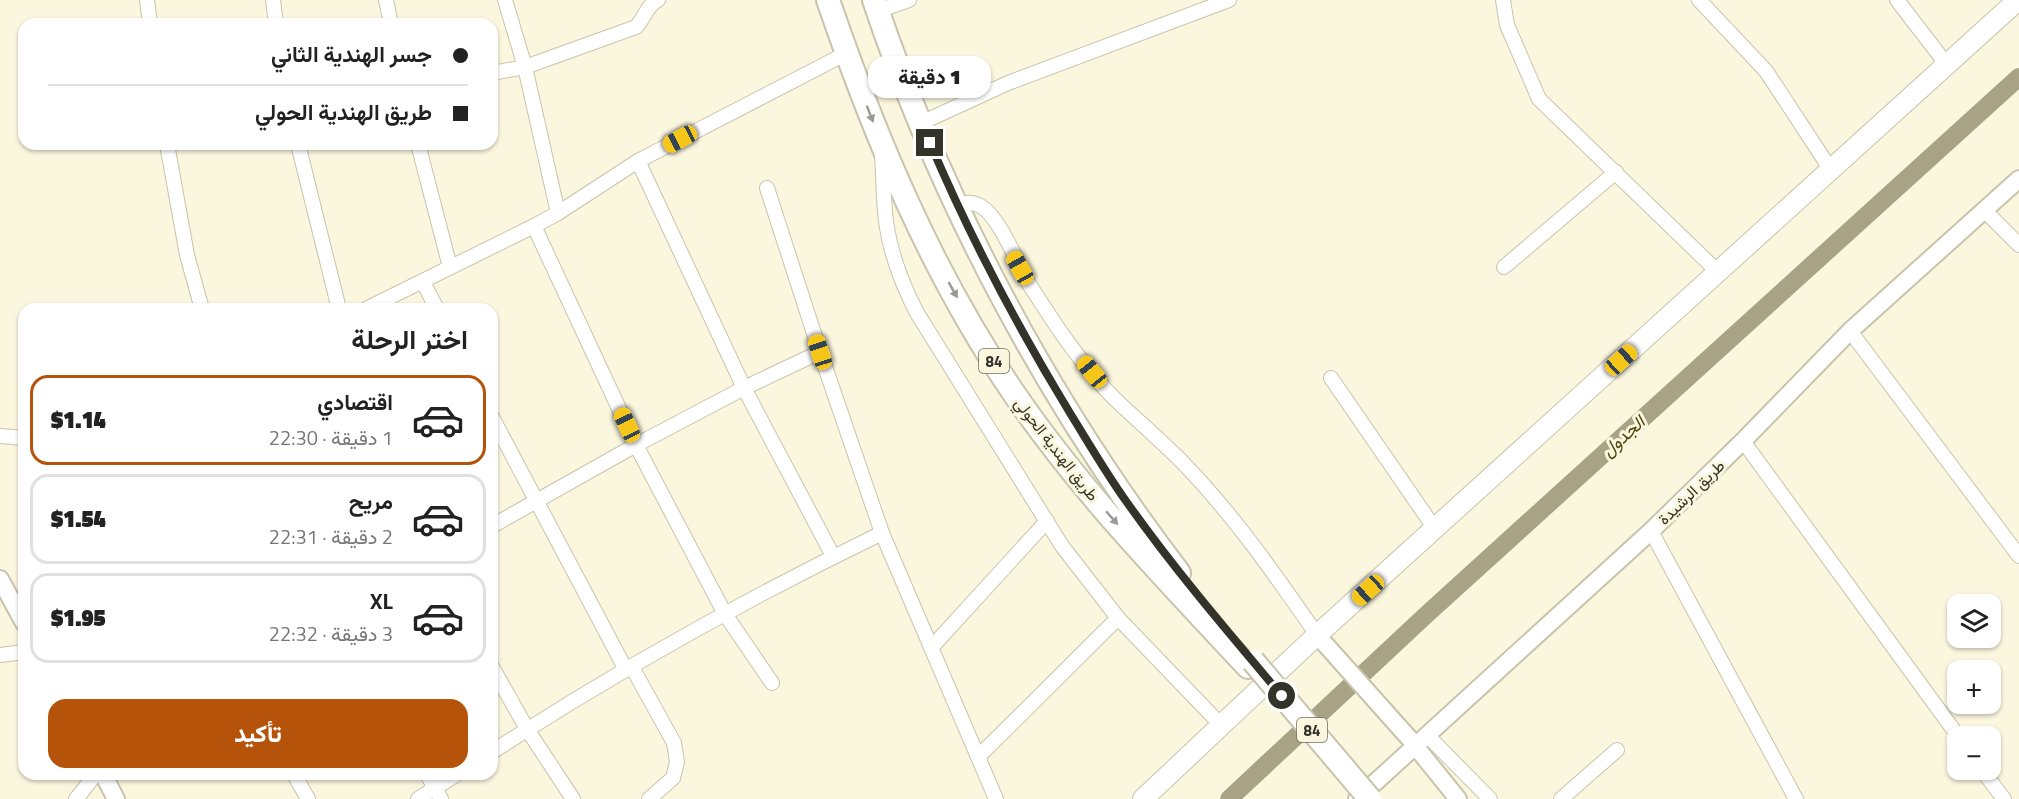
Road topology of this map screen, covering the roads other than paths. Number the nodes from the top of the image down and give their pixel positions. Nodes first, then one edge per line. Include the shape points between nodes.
1 (147, 0) edge
2 (273, 0) edge
3 (386, 0) edge
4 (505, 0) edge
5 (658, 0) edge
6 (828, 0) edge
7 (909, 0) edge
8 (1229, 0) edge
9 (1503, 0) edge
10 (1699, 0) edge
11 (1897, 0) edge
12 (2018, 0) edge
13 (644, 6) edge
14 (876, 6) edge
15 (149, 18) edge
16 (275, 18) edge
17 (390, 18) edge
18 (847, 53) junction
19 (1947, 65) junction
20 (525, 68) junction
21 (498, 72) edge
22 (921, 123) junction
23 (881, 144) junction
24 (168, 150) edge
25 (299, 150) edge
26 (420, 150) edge
27 (638, 161) junction
28 (1831, 170) junction
29 (1616, 172) junction
30 (2019, 180) edge
31 (767, 188) dead end
32 (956, 205) junction
33 (1985, 211) junction
34 (558, 213) junction
35 (534, 226) junction
36 (2019, 245) edge
37 (450, 267) junction
38 (1504, 267) dead end
39 (1718, 272) junction
40 (423, 282) junction
41 (200, 303) edge
42 (338, 303) edge
43 (379, 303) edge
44 (434, 303) edge
45 (1850, 331) junction
46 (820, 352) junction
47 (1331, 378) dead end
48 (744, 388) junction
49 (498, 429) edge
50 (0, 436) edge
51 (18, 438) edge
52 (1743, 441) junction
53 (636, 445) junction
54 (536, 502) junction
55 (1047, 521) junction
56 (498, 523) edge
57 (1435, 529) junction
58 (1651, 531) junction
59 (882, 532) junction
60 (834, 556) junction
61 (2019, 556) edge
62 (0, 579) edge
63 (18, 612) edge
64 (725, 614) junction
65 (1118, 618) junction
66 (1317, 635) junction
67 (931, 648) junction
68 (18, 653) edge
69 (0, 655) edge
70 (1250, 664) junction
71 (629, 668) junction
72 (498, 678) edge
73 (772, 683) dead end
74 (1221, 725) junction
75 (1951, 726) edge
76 (527, 729) junction
77 (1420, 743) junction
78 (498, 748) edge
79 (1617, 750) dead end
80 (978, 757) junction
81 (91, 780) edge
82 (106, 780) edge
83 (297, 780) edge
84 (430, 780) edge
85 (451, 780) edge
86 (1990, 780) edge
87 (438, 794) edge
88 (76, 799) edge
89 (116, 799) edge
90 (308, 799) edge
91 (418, 799) edge
92 (573, 799) edge
93 (650, 799) edge
94 (996, 799) edge
95 (1143, 799) edge
96 (1359, 799) edge
97 (1371, 799) edge
98 (1458, 799) edge
99 (1490, 799) edge
100 (1561, 799) edge
101 (1796, 799) edge
102 (2004, 799) edge

1 - 15 street
2 - 16 street
3 - 17 street
4 - 20 street
5 - 13 street
6 - 18 highway, طريق الهندية الحولي / 84
7 - 14 street
8 - 22 street via 1008,82
9 - 29 street via 1507,25 1539,99
10 - 28 street via 1766,71
11 - 19 street
12 - 19 main road
13 - 20 street via 643,20 636,27
14 - 22 highway, طريق الهندية الحولي / 84
18 -> 23 highway, طريق الهندية الحولي / 84
18 - 27 street
19 - 28 main road
20 - 21 street
20 - 34 street
22 - 32 highway, طريق الهندية الحولي / 84
23 - 55 street via 886,227 906,293
23 -> 70 highway, طريق الهندية الحولي / 84 via 948,282 1013,392 1097,501
24 - 41 street via 187,255
25 - 42 street
26 - 37 street
27 - 34 street
27 - 48 street
28 - 39 main road
29 - 38 street
29 - 39 street
30 - 33 street, طريق الرشيدة
31 - 46 street
32 - 66 street via 973,203 990,213 1029,284 1069,344 1115,400 1226,509
32 - 70 highway, طريق الهندية الحولي / 84 via 1030,344 1124,499
33 - 36 street
33 - 45 street, طريق الرشيدة
34 - 35 street
35 - 37 street
35 - 53 street
37 - 40 street
39 - 57 main road
40 - 43 street
40 - 44 street
45 - 52 street, طريق الرشيدة
45 - 61 street
46 - 48 street
46 - 59 street
47 - 57 street
48 - 53 street
48 - 60 street
49 - 54 street
50 - 51 street
52 - 58 street, طريق الرشيدة
52 - 75 street
53 - 54 street
53 - 64 street
54 - 56 street
54 - 71 street
55 - 65 street
55 - 67 street
57 - 66 main road
58 - 77 street, طريق الرشيدة
58 - 101 street
59 - 60 street
59 - 67 street
60 - 64 street
62 - 63 street
64 - 71 street
64 - 73 street
65 - 74 street
65 - 80 street
66 - 74 main road
66 - 77 street via 1383,709
67 - 80 street
68 - 69 street
70 - 96 highway, 84
70 - 97 highway, 84, bridge
71 - 76 street
71 - 93 street via 675,743 677,762 673,778
72 - 76 street
74 - 95 main road
76 - 78 street
76 - 92 street
77 - 96 street, طريق الرشيدة
77 - 98 street
77 - 99 street
79 - 100 street
80 - 94 street
81 - 88 street
82 - 89 street
83 - 90 street
84 - 87 street
85 - 87 street
86 - 102 street
87 - 91 street

